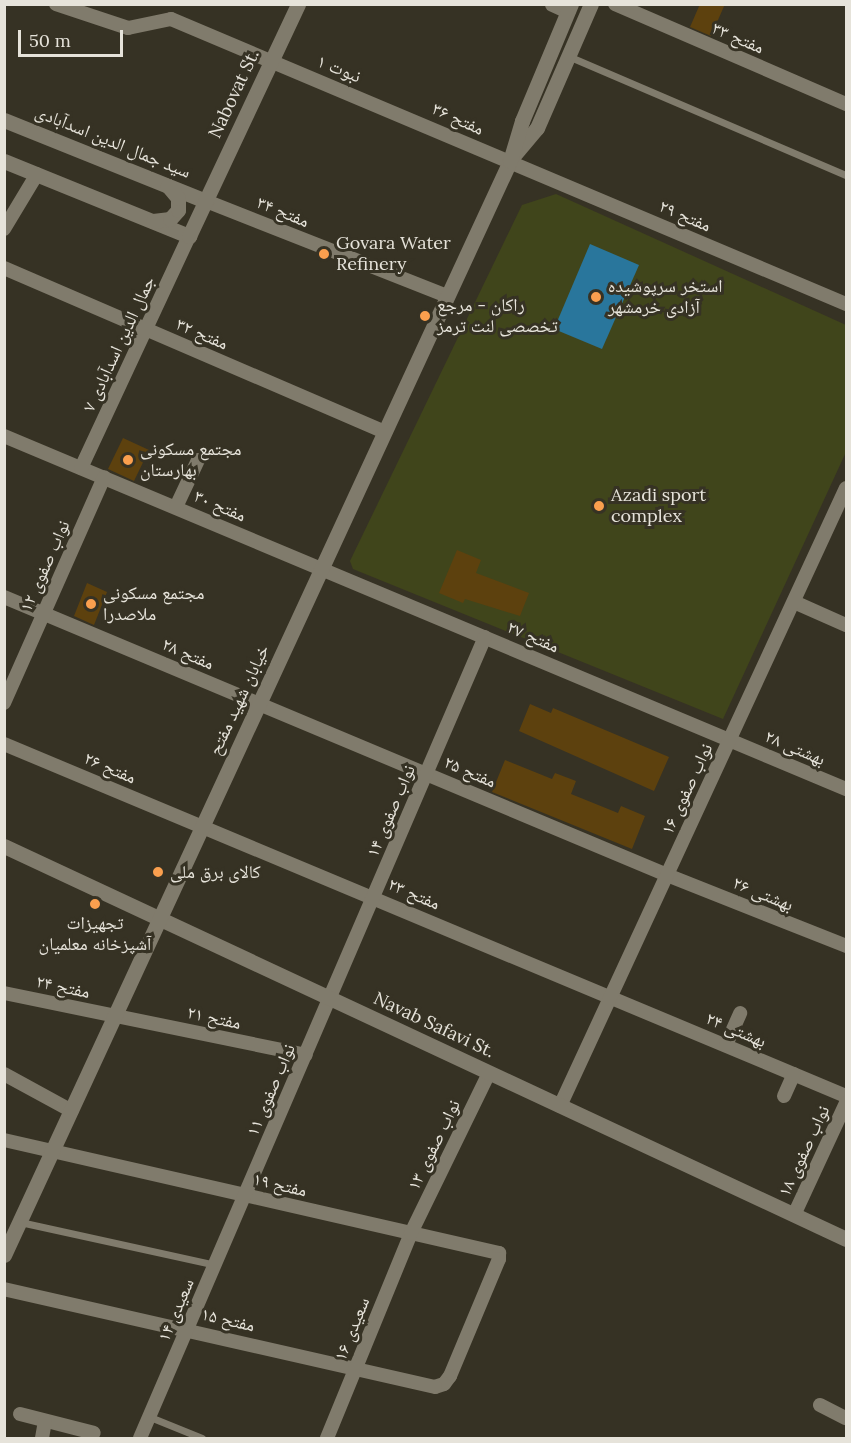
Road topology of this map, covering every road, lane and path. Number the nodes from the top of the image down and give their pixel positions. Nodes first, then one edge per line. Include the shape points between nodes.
1 (56, 4) edge
2 (176, 4) edge
3 (298, 4) edge
4 (552, 4) edge
5 (591, 4) edge
6 (615, 4) edge
7 (570, 8) edge
8 (171, 19) junction
9 (568, 56) junction
10 (271, 61) junction
11 (846, 104) edge
12 (393, 110) joint
13 (4, 120) edge
14 (4, 161) edge
15 (510, 161) junction
16 (37, 174) junction
17 (846, 175) edge
18 (166, 185) junction
19 (206, 201) junction
20 (153, 221) junction
21 (4, 229) edge
22 (189, 236) junction
23 (4, 268) edge
24 (447, 296) junction
25 (846, 304) edge
26 (146, 329) junction
27 (384, 432) junction
28 (4, 436) edge
29 (198, 460) dead end
30 (81, 468) junction
31 (104, 477) junction
32 (846, 488) edge
33 (176, 507) junction
34 (321, 568) junction
35 (4, 597) edge
36 (794, 602) junction
37 (44, 614) junction
38 (846, 625) edge
39 (485, 637) junction
40 (4, 703) edge
41 (259, 703) junction
42 (730, 740) junction
43 (4, 744) edge
44 (427, 773) junction
45 (846, 789) edge
46 (202, 826) junction
47 (4, 846) edge
48 (667, 875) junction
49 (374, 898) junction
50 (160, 919) junction
51 (846, 946) edge
52 (4, 993) edge
53 (611, 996) junction
54 (330, 999) junction
55 (740, 1012) dead end
56 (115, 1016) junction
57 (726, 1045) junction
58 (306, 1055) junction
59 (489, 1073) junction
60 (4, 1074) edge
61 (794, 1074) junction
62 (784, 1096) dead end
63 (846, 1096) edge
64 (846, 1103) edge
65 (560, 1106) junction
66 (72, 1111) junction
67 (4, 1140) edge
68 (53, 1151) junction
69 (246, 1195) junction
70 (794, 1215) junction
71 (20, 1221) junction
72 (411, 1233) junction
73 (846, 1239) edge
74 (4, 1255) edge
75 (215, 1265) junction
76 (4, 1289) edge
77 (187, 1329) junction
78 (356, 1367) junction
79 (444, 1384) joint
80 (820, 1405) dead end
81 (20, 1414) dead end
82 (150, 1417) junction
83 (846, 1418) edge
84 (45, 1421) junction
85 (94, 1433) dead end
86 (42, 1438) edge
87 (140, 1438) edge
88 (202, 1438) edge
89 (327, 1438) edge

1 - 8 street via 128,28
2 - 8 street
3 - 10 street, Nabovat St.
4 - 7 street
5 - 9 street, خیابان شهید مفتح
6 - 11 street, مفتح ۳۳
7 - 15 street, خیابان شهید مفتح via 522,121
8 - 10 street, نبوت ۱
9 - 15 street, خیابان شهید مفتح via 537,128
9 - 17 lane
10 - 12 street, نبوت ۱
10 - 19 street, Nabovat St.
12 - 15 street, مفتح ۳۶
13 - 18 street, سید جمال الدین اسدآبادی
14 - 16 street
15 - 24 street, خیابان شهید مفتح
15 - 25 street, مفتح ۲۹
16 - 20 street
16 - 21 street
18 - 19 street, سید جمال الدین اسدآبادی
18 - 20 street via 178,198 178,210 171,219
19 - 22 street, Nabovat St.
19 - 24 street, مفتح ۳۴
20 - 22 street
22 - 26 street, جمال الدین اسدآبادی ۷
23 - 26 street, مفتح ۳۲
24 - 27 street, خیابان شهید مفتح
26 - 27 street, مفتح ۳۲
26 - 30 street, جمال الدین اسدآبادی ۷
27 - 34 street, خیابان شهید مفتح
28 - 30 street, مفتح ۳۰
29 - 33 street
30 - 31 street, مفتح ۳۰
31 - 33 street, مفتح ۳۰
31 - 37 street, نواب صفوی ۱۲
32 - 36 street, نواب صفوی ۱۶
33 - 34 street, مفتح ۳۰
34 - 39 street, مفتح ۲۷
34 - 41 street, خیابان شهید مفتح
35 - 37 street, مفتح ۲۸
36 - 38 street
36 - 42 street, نواب صفوی ۱۶
37 - 40 street, نواب صفوی ۱۲
37 - 41 street, مفتح ۲۸
39 - 42 street, مفتح ۲۷
39 - 44 street, نواب صفوی ۱۴
41 - 44 street, مفتح ۲۵
41 - 46 street, خیابان شهید مفتح
42 - 45 street, بهشتی ۲۸
42 - 48 street, نواب صفوی ۱۶
43 - 46 street, مفتح ۲۶
44 - 48 street, مفتح ۲۵
44 - 49 street, نواب صفوی ۱۴
46 - 49 street, مفتح ۲۳
46 - 50 street, خیابان شهید مفتح
47 - 50 street, Navab Safavi St.
48 - 51 street, بهشتی ۲۶
48 - 53 street, نواب صفوی ۱۶
49 - 53 street, مفتح ۲۳
49 - 54 street, نواب صفوی ۱۴
50 - 54 street, Navab Safavi St.
50 - 56 street, خیابان شهید مفتح
52 - 56 street, مفتح ۲۴
53 - 57 street, بهشتی ۲۴
53 - 65 street, نواب صفوی ۱۶
54 - 58 street, نواب صفوی ۱۱
54 - 59 street, Navab Safavi St.
55 - 57 street
56 - 58 street, مفتح ۲۱
56 - 66 street, خیابان شهید مفتح
57 - 61 street, بهشتی ۲۴
58 - 69 street, نواب صفوی ۱۱
59 - 65 street, Navab Safavi St.
59 - 72 street, نواب صفوی ۱۳
60 - 66 street
61 - 62 street
61 - 63 street, بهشتی ۲۴
64 - 70 street, نواب صفوی ۱۸
65 - 70 street, Navab Safavi St.
66 - 68 street, خیابان شهید مفتح
67 - 68 street, مفتح ۱۹
68 - 69 street, مفتح ۱۹
68 - 71 street, خیابان شهید مفتح
69 - 72 street, مفتح ۱۹
69 - 75 street, سعیدی ۱۴
70 - 73 street, Navab Safavi St.
71 - 74 street, خیابان شهید مفتح
71 - 75 lane
72 - 78 street, سعیدی ۱۶
72 - 79 street, مفتح ۱۹ via 499,1253
75 - 77 street, سعیدی ۱۴
76 - 77 street, مفتح ۱۵
77 - 78 street, مفتح ۱۵
77 - 82 street, سعیدی ۱۴
78 - 79 street, مفتح ۱۵ via 435,1387
78 - 89 street, سعیدی ۱۶
80 - 83 street
81 - 84 street
82 - 87 street, سعیدی ۱۴
82 - 88 lane
84 - 85 street
84 - 86 street

